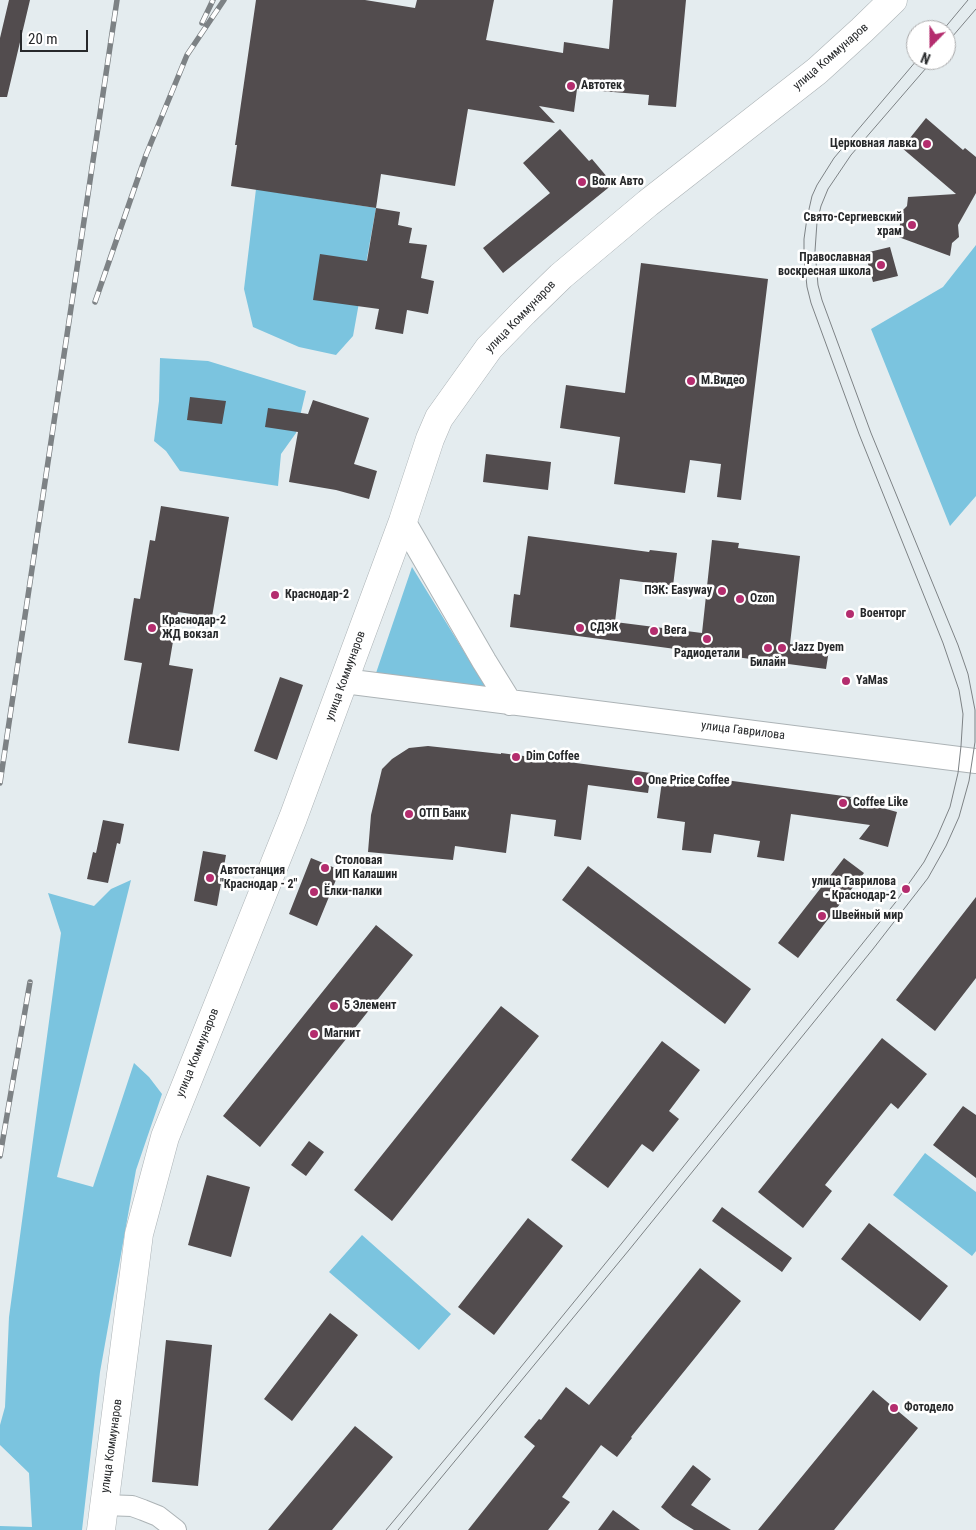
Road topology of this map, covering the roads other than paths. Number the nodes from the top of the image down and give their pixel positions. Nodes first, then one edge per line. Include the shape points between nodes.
1 (893, 0) edge
2 (403, 521) junction
3 (344, 681) junction
4 (510, 703) junction
5 (976, 762) edge
6 (102, 1517) edge
7 (176, 1530) edge

1 - 2 main road, улица Коммунаров via 817,71 597,245 489,348 439,418
2 - 3 main road, улица Коммунаров
2 - 4 street
3 - 4 street, улица Гаврилова
3 - 6 main road, улица Коммунаров via 165,1137 138,1234
4 - 5 street, улица Гаврилова
6 - 7 street via 132,1506 158,1516

